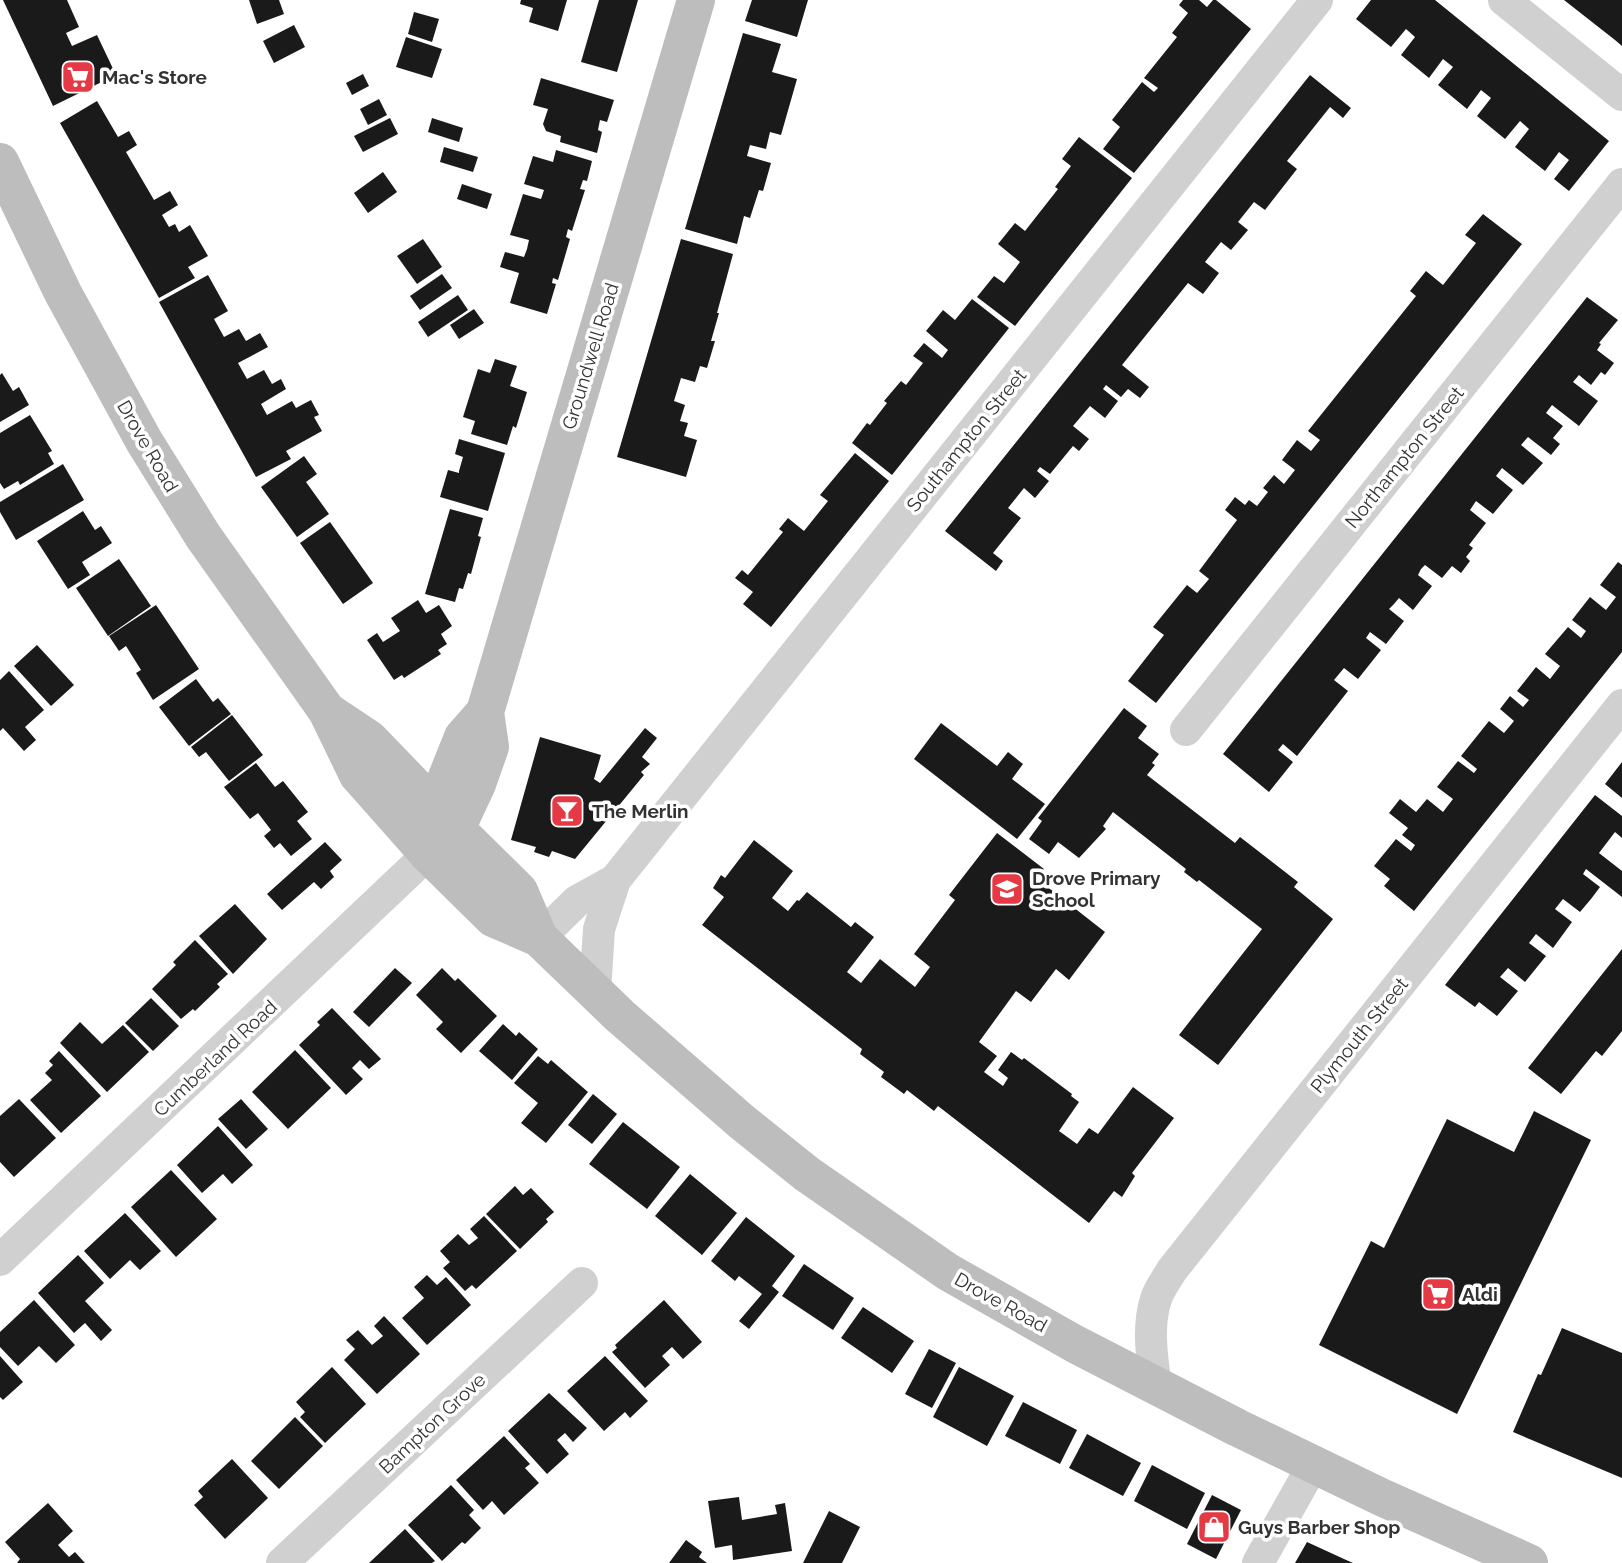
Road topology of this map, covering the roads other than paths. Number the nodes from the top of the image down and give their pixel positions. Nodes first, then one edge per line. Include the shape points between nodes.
1 (696, 0) edge
2 (1317, 0) edge
3 (1504, 0) edge
4 (1622, 95) edge
5 (0, 162) edge
6 (1622, 184) edge
7 (1622, 705) edge
8 (1186, 730) dead end
9 (440, 830) junction
10 (615, 880) junction
11 (540, 939) junction
12 (594, 992) junction
13 (0, 1260) edge
14 (582, 1283) dead end
15 (1156, 1387) junction
16 (1313, 1465) junction
17 (282, 1563) edge
18 (1258, 1563) edge
19 (1529, 1563) edge

1 - 9 main road, Groundwell Road via 485,712 490,747 477,785
2 - 10 street, Southampton Street
3 - 4 street
5 - 9 main road, Drove Road via 81,327 172,487 327,710 369,738
6 - 8 street, Northampton Street
7 - 15 street, Plymouth Street via 1172,1270 1156,1296 1152,1326
9 - 11 main road, Drove Road via 519,891
9 - 13 street, Cumberland Road
10 - 11 street, Southampton Street via 577,901
10 - 12 street, Southampton Street via 599,929
11 - 12 main road, Drove Road
12 - 15 main road, Drove Road via 742,1122 898,1239 976,1290
14 - 17 street, Bampton Grove
15 - 16 main road, Drove Road
16 - 18 street
16 - 19 main road, Drove Road

